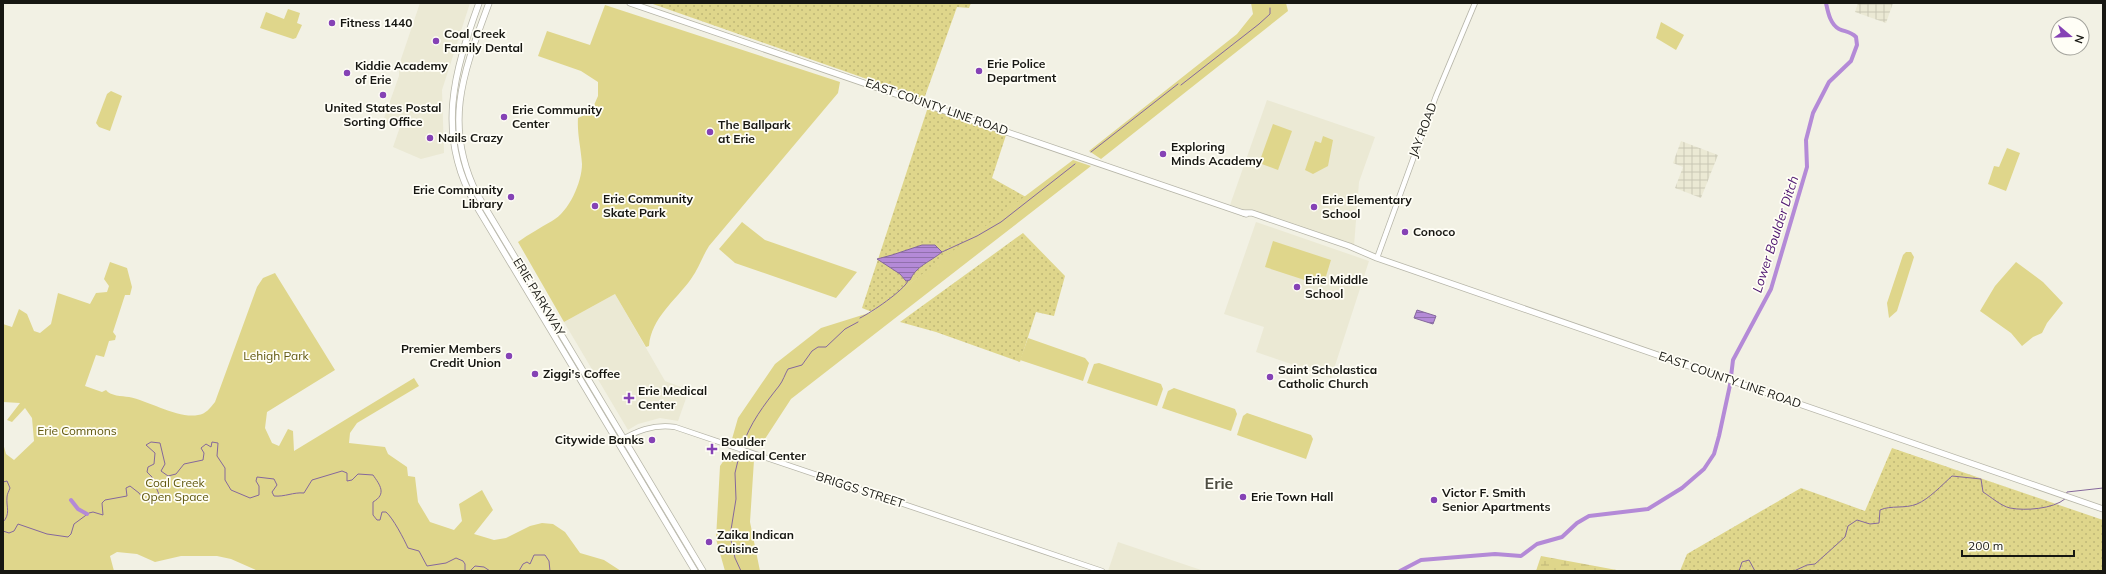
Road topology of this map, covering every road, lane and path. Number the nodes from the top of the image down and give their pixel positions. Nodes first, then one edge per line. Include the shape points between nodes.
1 (479, 3) edge
2 (489, 3) edge
3 (630, 3) edge
4 (1475, 3) edge
5 (1377, 258) junction
6 (624, 438) junction
7 (618, 442) junction
8 (2103, 509) edge
9 (695, 571) edge
10 (703, 571) edge
11 (1102, 571) edge

1 - 7 main road, ERIE PARKWAY via 463,50 452,102 452,134 460,172 474,202
2 - 6 main road, ERIE PARKWAY via 461,89 458,124 465,166 477,194
3 - 5 main road, EAST COUNTY LINE ROAD via 1244,213 1252,213
4 - 5 street, JAY ROAD via 1436,96
5 - 8 main road, EAST COUNTY LINE ROAD
6 - 7 street, BRIGGS STREET
6 - 10 main road, ERIE PARKWAY
6 - 11 street, BRIGGS STREET via 647,428 664,426 681,429
7 - 9 main road, ERIE PARKWAY

